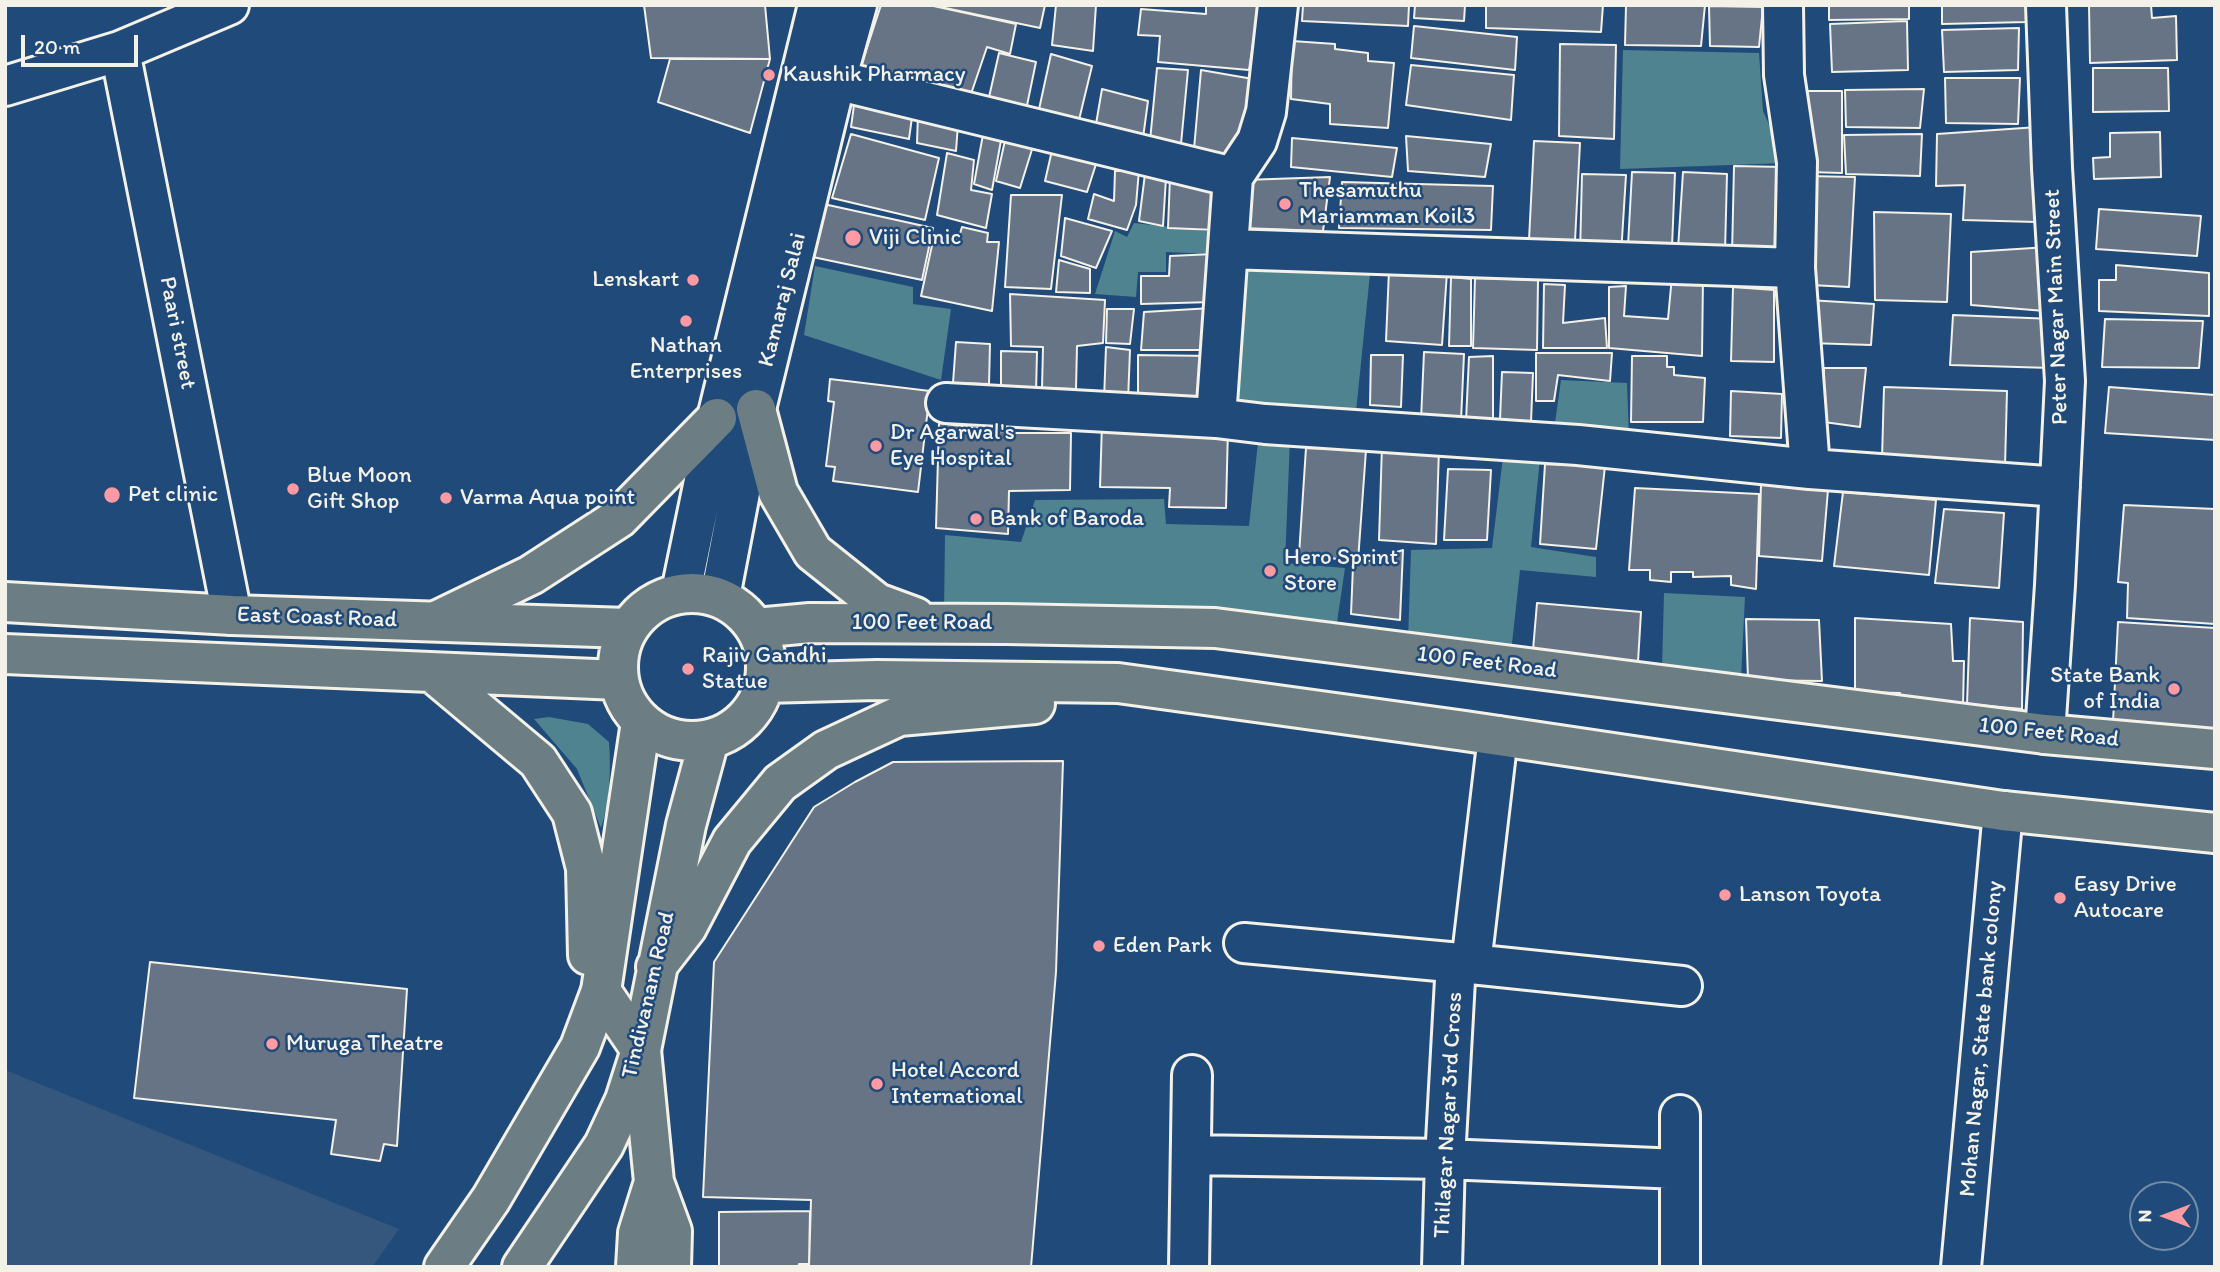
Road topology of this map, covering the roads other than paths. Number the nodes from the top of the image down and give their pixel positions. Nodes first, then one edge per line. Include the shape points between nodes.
1 (229, 5) edge
2 (818, 5) edge
3 (857, 5) edge
4 (1278, 5) edge
5 (1783, 5) edge
6 (2046, 5) edge
7 (120, 51) junction
8 (836, 80) junction
9 (5, 86) edge
10 (1233, 177) junction
11 (1228, 249) junction
12 (1795, 268) junction
13 (946, 403) dead end
14 (756, 409) junction
15 (717, 418) junction
16 (1216, 418) junction
17 (1810, 469) junction
18 (2060, 487) junction
19 (681, 592) junction
20 (720, 597) junction
21 (5, 603) edge
22 (232, 615) junction
23 (433, 622) junction
24 (929, 623) junction
25 (628, 628) junction
26 (756, 628) junction
27 (5, 654) edge
28 (433, 673) junction
29 (619, 680) junction
30 (765, 682) junction
31 (1118, 682) junction
32 (641, 722) junction
33 (2045, 734) junction
34 (1498, 736) junction
35 (709, 740) junction
36 (2215, 749) edge
37 (2003, 811) junction
38 (2215, 833) edge
39 (1244, 943) dead end
40 (1463, 963) junction
41 (656, 967) junction
42 (1682, 986) dead end
43 (601, 991) junction
44 (580, 1047) junction
45 (641, 1050) junction
46 (1192, 1075) dead end
47 (1680, 1115) dead end
48 (1191, 1155) junction
49 (1445, 1159) junction
50 (1679, 1169) junction
51 (654, 1182) junction
52 (444, 1267) edge
53 (522, 1267) edge
54 (636, 1267) edge
55 (671, 1267) edge
56 (1189, 1267) edge
57 (1442, 1267) edge
58 (1680, 1267) edge
59 (1961, 1267) edge

1 - 7 street
2 - 15 street, Kamaraj Salai
3 - 8 street, Kamaraj Salai
4 - 10 street via 1266,111 1257,141
5 - 12 street via 1784,75 1797,162
6 - 18 street, Peter Nagar Main Street via 2065,381
7 - 9 street
7 - 22 street, Paari street
8 - 10 street
8 - 14 street, Kamaraj Salai
10 - 11 street
11 - 12 street
11 - 16 street
12 - 17 street
13 - 16 street
14 - 20 street, Kamaraj Salai
14 - 24 main road via 778,492 813,552 877,603
15 - 19 street, Kamaraj Salai
15 - 23 main road via 619,517 531,575
16 - 17 street via 1578,445
17 - 18 street
18 - 33 street, Peter Nagar Main Street
19 - 20 main road
19 - 25 main road via 642,611
20 - 26 main road via 741,610
21 - 22 main road, East Coast Road
22 - 23 main road, East Coast Road
23 - 25 main road, East Coast Road
24 - 26 main road, 100 Feet Road
24 - 33 main road, 100 Feet Road via 1216,628
25 - 29 main road via 621,644
26 - 30 main road via 764,645
27 - 28 main road
28 - 29 main road
28 - 44 main road via 538,761 572,813 586,868 589,944
29 - 32 main road via 626,703
30 - 31 main road
30 - 35 main road via 745,719
31 - 34 main road
31 - 41 main road via 1060,702 899,716 826,750 780,783 732,841 687,927
32 - 35 main road via 661,735
32 - 43 main road
33 - 36 main road, 100 Feet Road
34 - 37 main road
34 - 40 street, Thilagar Nagar 3rd Cross
35 - 41 main road, Tindivanam Road
37 - 38 main road
37 - 59 street, Mohan Nagar, State bank colony
39 - 40 street
40 - 42 street
40 - 49 street, Thilagar Nagar 3rd Cross
41 - 45 main road, Tindivanam Road
43 - 44 main road
43 - 45 main road
44 - 52 main road via 491,1199
45 - 51 main road
45 - 53 main road, Tindivanam Road via 604,1145
46 - 48 street
47 - 50 street
48 - 49 street
48 - 56 street
49 - 50 street
49 - 57 street, Thilagar Nagar 3rd Cross
50 - 58 street
51 - 54 main road via 638,1233
51 - 55 main road via 672,1231

